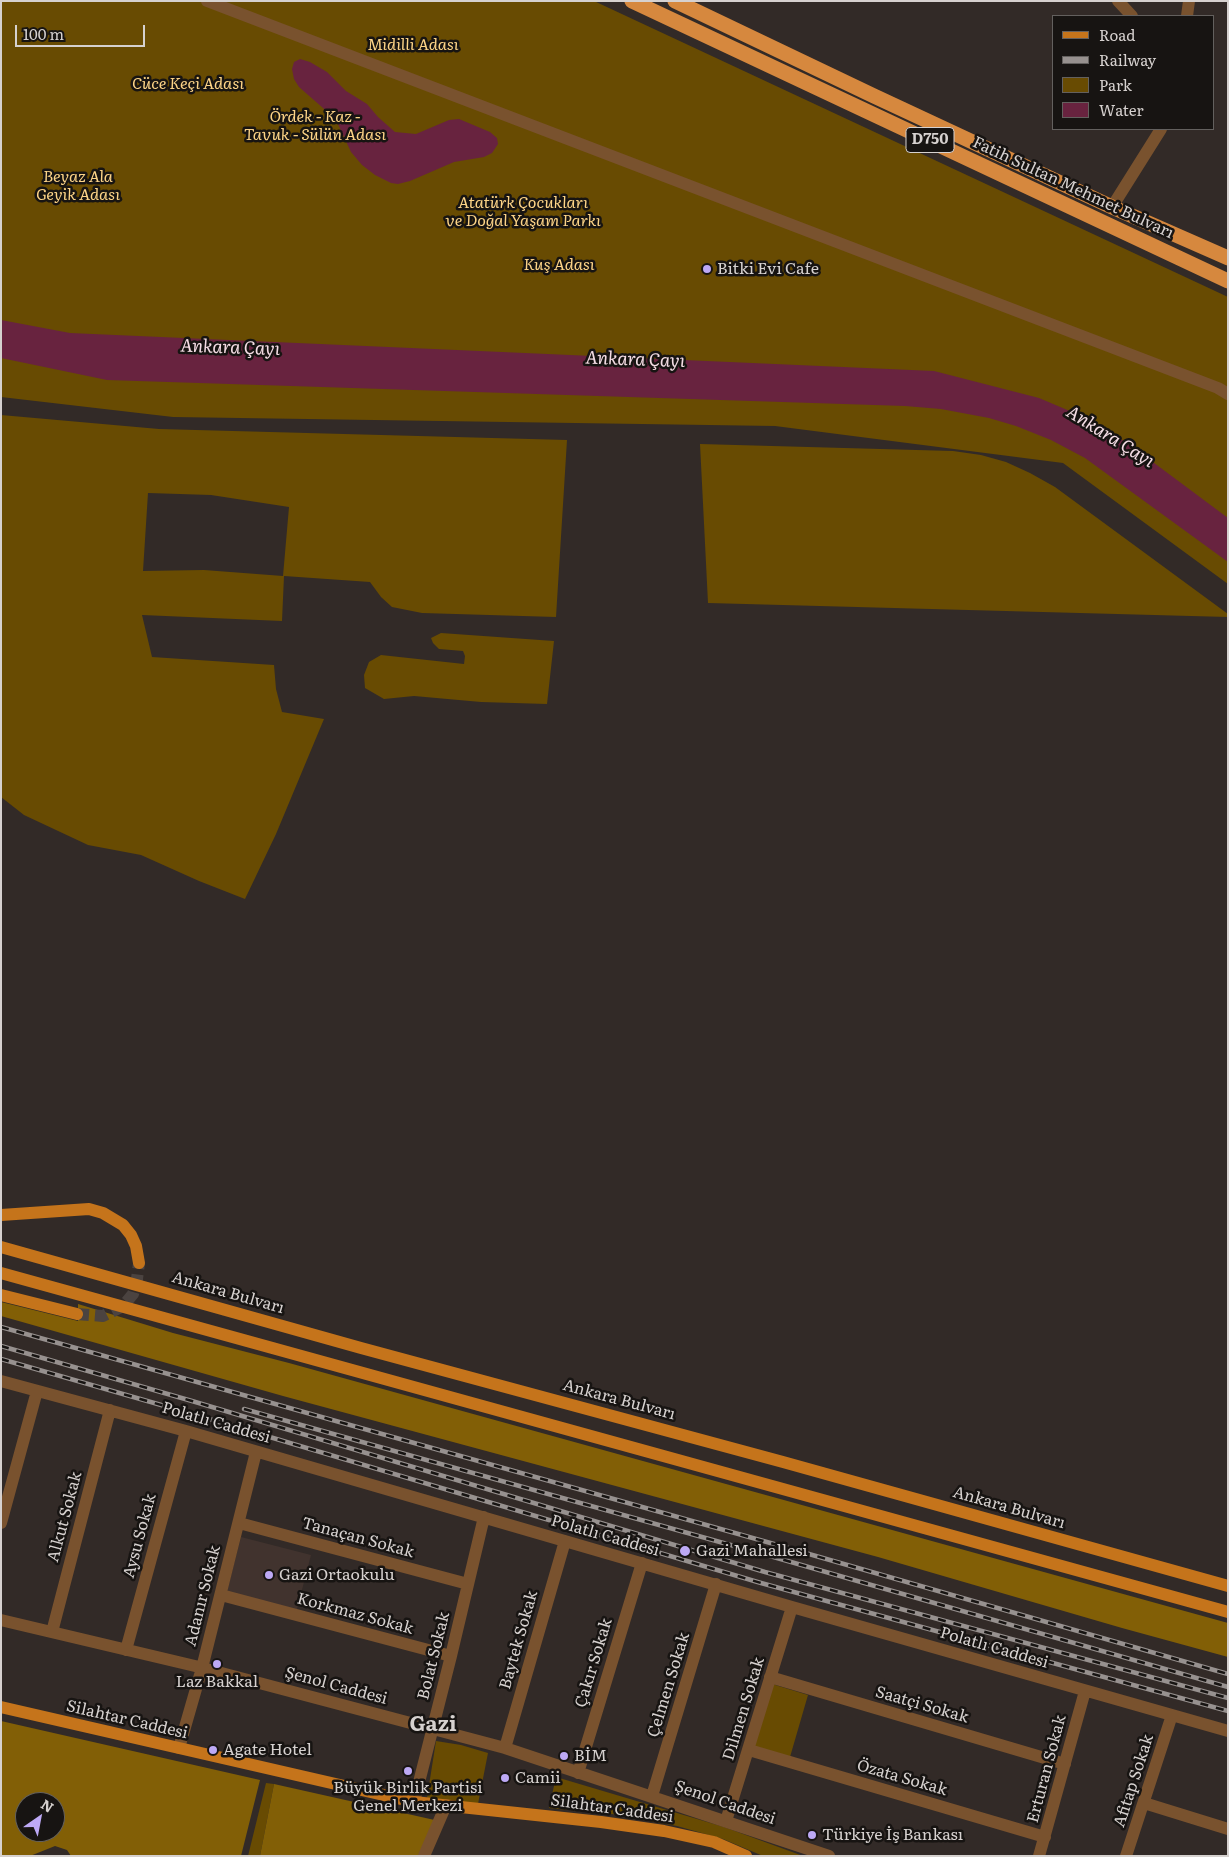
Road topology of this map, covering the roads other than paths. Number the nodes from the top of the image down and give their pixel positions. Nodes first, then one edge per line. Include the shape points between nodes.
1 (207, 1) edge
2 (632, 1) edge
3 (675, 1) edge
4 (1118, 1) edge
5 (1189, 1) edge
6 (1131, 15) edge
7 (1187, 15) edge
8 (1160, 130) edge
9 (1112, 207) junction
10 (1228, 258) edge
11 (1228, 281) edge
12 (1228, 394) edge
13 (1, 1215) edge
14 (1, 1247) edge
15 (139, 1263) tunnel mouth
16 (1, 1273) edge
17 (1, 1295) edge
18 (77, 1314) tunnel mouth
19 (1, 1381) edge
20 (37, 1391) junction
21 (110, 1410) junction
22 (186, 1431) junction
23 (256, 1452) junction
24 (484, 1517) junction
25 (1, 1523) edge
26 (239, 1523) junction
27 (565, 1541) junction
28 (642, 1563) junction
29 (468, 1584) junction
30 (716, 1584) junction
31 (1228, 1586) edge
32 (221, 1595) junction
33 (792, 1607) junction
34 (1228, 1612) edge
35 (1, 1620) edge
36 (52, 1632) junction
37 (126, 1650) junction
38 (451, 1656) junction
39 (202, 1668) junction
40 (770, 1677) junction
41 (1084, 1691) junction
42 (1, 1707) edge
43 (1172, 1715) junction
44 (433, 1728) junction
45 (1228, 1731) edge
46 (180, 1748) junction
47 (505, 1748) junction
48 (749, 1750) junction
49 (1065, 1764) junction
50 (578, 1773) junction
51 (652, 1796) junction
52 (414, 1802) junction
53 (1144, 1803) junction
54 (446, 1805) junction
55 (726, 1821) junction
56 (1228, 1828) edge
57 (1045, 1837) junction
58 (813, 1854) edge
59 (424, 1856) edge
60 (746, 1856) edge
61 (829, 1856) edge
62 (1039, 1856) edge
63 (1126, 1856) edge

1 - 12 street
2 - 11 highway, Fatih Sultan Mehmet Bulvarı / D750
3 - 9 highway, Fatih Sultan Mehmet Bulvarı / D750
4 - 6 street
5 - 7 street
8 - 9 street
9 - 10 highway, Fatih Sultan Mehmet Bulvarı / D750
13 - 15 main road via 89,1209 103,1213 122,1225 131,1236
14 - 31 main road, Ankara Bulvarı
16 - 34 main road
17 - 18 main road
19 - 20 street, Polatlı Caddesi
20 - 21 street, Polatlı Caddesi
20 - 25 street
21 - 22 street, Polatlı Caddesi
21 - 36 street, Alkut Sokak
22 - 23 street, Polatlı Caddesi
22 - 37 street, Aysu Sokak
23 - 24 street, Polatlı Caddesi
23 - 26 street, Adanır Sokak
24 - 27 street, Polatlı Caddesi
24 - 29 street, Bolat Sokak
26 - 29 street, Tanaçan Sokak
26 - 32 street, Adanır Sokak
27 - 28 street, Polatlı Caddesi
27 - 47 street, Baytek Sokak
28 - 30 street, Polatlı Caddesi
28 - 50 street, Çakır Sokak
29 - 38 street, Bolat Sokak
30 - 33 street, Polatlı Caddesi
30 - 51 street, Çelmen Sokak
32 - 38 street, Korkmaz Sokak
32 - 39 street, Adanır Sokak
33 - 40 street, Dilmen Sokak
33 - 41 street, Polatlı Caddesi
35 - 36 street, Şenol Caddesi
36 - 37 street, Şenol Caddesi
37 - 39 street, Şenol Caddesi
38 - 44 street, Bolat Sokak
39 - 44 street, Şenol Caddesi
39 - 46 street, Adanır Sokak
40 - 48 street, Dilmen Sokak
40 - 49 street, Saatçi Sokak
41 - 43 street, Polatlı Caddesi
41 - 49 street, Erturan Sokak
42 - 46 main road, Silahtar Caddesi
43 - 45 street, Polatlı Caddesi
43 - 53 street, Afitap Sokak
44 - 47 street, Şenol Caddesi
44 - 52 street, Bolat Sokak
46 - 52 main road, Silahtar Caddesi
47 - 50 street, Şenol Caddesi
48 - 55 street, Dilmen Sokak
48 - 57 street, Özata Sokak
49 - 57 street, Erturan Sokak
50 - 51 street, Şenol Caddesi
51 - 55 street, Şenol Caddesi
52 - 54 main road, Silahtar Caddesi
53 - 56 street
53 - 63 street, Afitap Sokak
54 - 59 street
54 - 60 main road, Silahtar Caddesi via 664,1831 714,1842
55 - 58 street, Şenol Caddesi
57 - 62 street, Erturan Sokak
58 - 61 street, Şenol Caddesi

